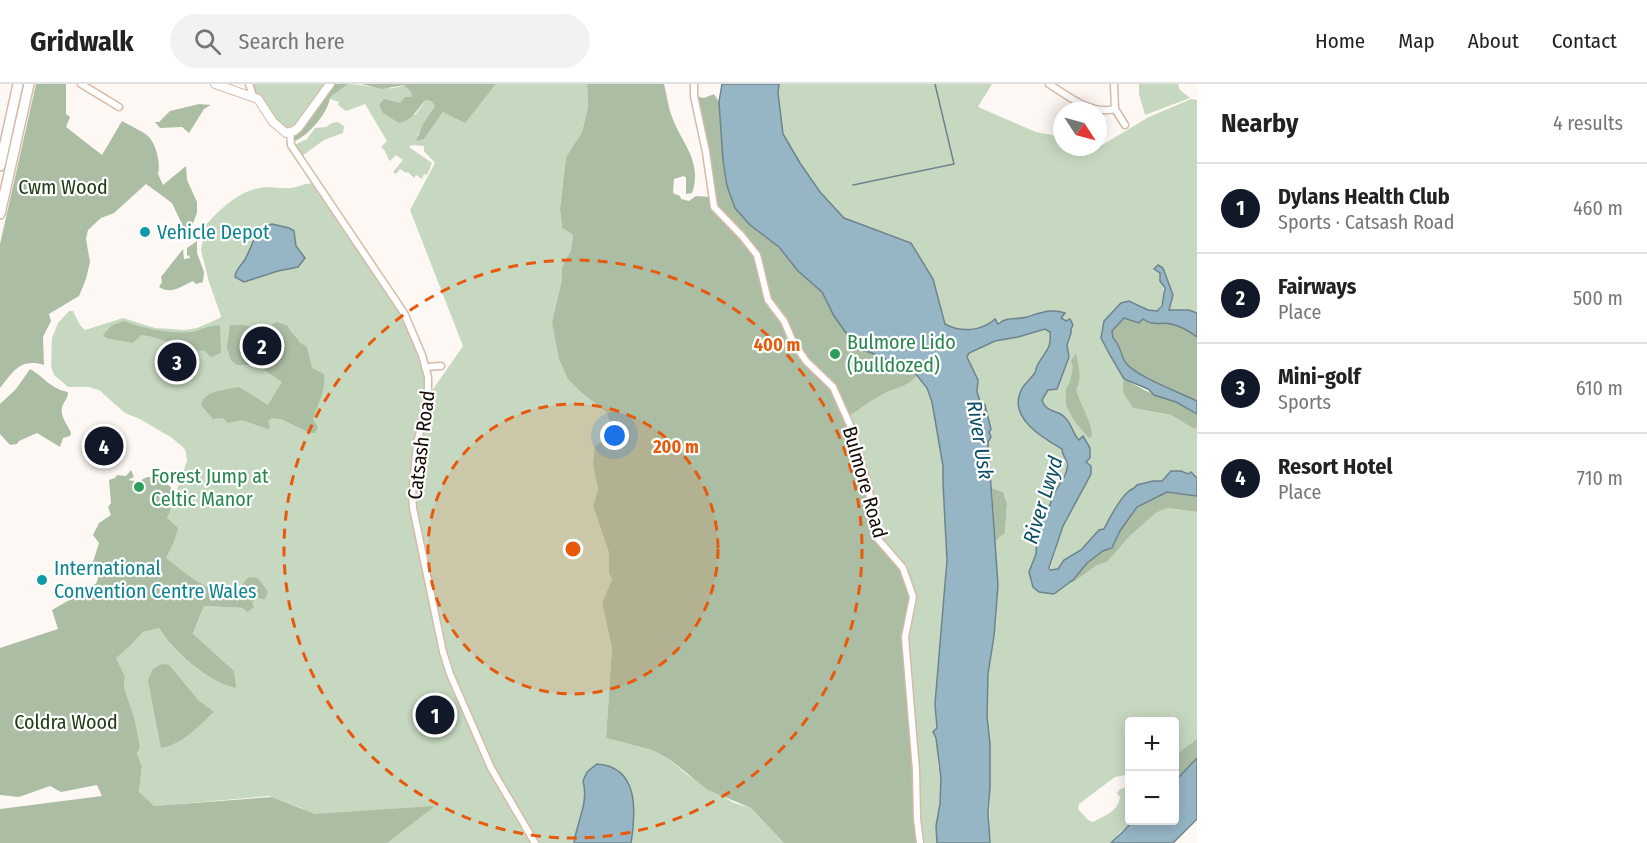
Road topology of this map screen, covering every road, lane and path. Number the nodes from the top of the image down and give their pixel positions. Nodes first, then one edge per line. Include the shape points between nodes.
1 (18, 84) edge
2 (29, 84) edge
3 (81, 84) edge
4 (215, 84) edge
5 (249, 84) edge
6 (330, 84) edge
7 (694, 84) edge
8 (1049, 84) edge
9 (1114, 84) edge
10 (253, 96) junction
11 (119, 107) dead end
12 (1115, 108) junction
13 (1125, 124) dead end
14 (290, 132) junction
15 (0, 166) edge
16 (0, 214) edge
17 (441, 366) dead end
18 (425, 367) junction
19 (535, 843) edge
20 (920, 843) edge

1 - 15 highway
2 - 16 highway
3 - 11 street
4 - 10 main road
5 - 10 street
6 - 14 main road via 298,128
7 - 20 street, Bulmore Road via 714,207 757,255 768,300 806,361 833,387 850,425 868,485 877,538 903,568 913,597 905,637
8 - 12 street via 1091,109
9 - 12 street
10 - 14 main road via 281,130
12 - 13 street
14 - 18 street, Catsash Road via 291,145 404,313
17 - 18 street
18 - 19 street, Catsash Road via 428,396 417,444 412,495 443,652 491,768

